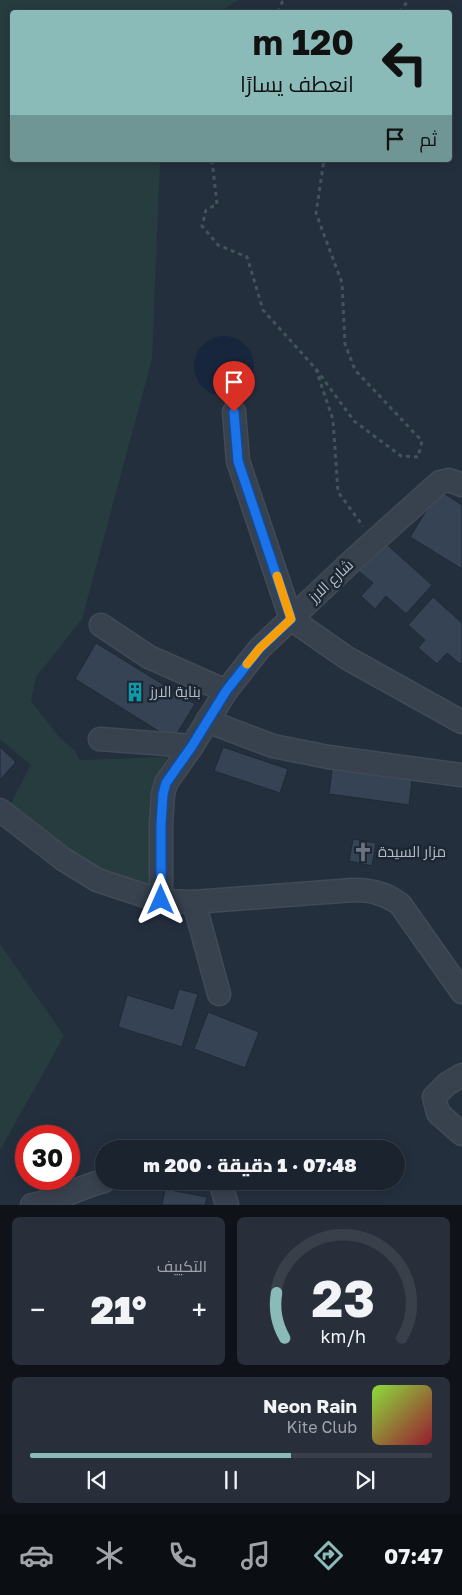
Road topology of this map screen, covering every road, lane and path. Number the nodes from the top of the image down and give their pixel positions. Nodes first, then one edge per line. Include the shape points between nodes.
1 (212, 162) edge
2 (324, 162) edge
3 (316, 369) junction
4 (234, 412) dead end
5 (462, 485) edge
6 (374, 541) junction
7 (291, 619) junction
8 (101, 625) dead end
9 (226, 691) junction
10 (207, 721) junction
11 (462, 722) edge
12 (100, 739) dead end
13 (192, 746) junction
14 (462, 775) edge
15 (0, 810) edge
16 (161, 900) junction
17 (194, 902) junction
18 (462, 992) edge
19 (220, 994) dead end
20 (462, 1075) edge
21 (462, 1134) edge
22 (95, 1183) edge
23 (223, 1190) edge
24 (32, 1205) edge
25 (227, 1205) edge

1 - 3 path via 217,204 206,210 202,226 218,245 246,257 263,310
2 - 3 path via 316,213 342,283 345,344 355,370 422,441 418,457 401,456 354,421
3 - 6 path via 333,420 338,492
4 - 7 street via 238,461
5 - 6 street, شارع الارز via 449,480 440,482
6 - 7 street, شارع الارز
7 - 9 street, شارع الارز via 260,648
7 - 11 street via 346,658
8 - 9 street via 149,657
9 - 10 street, شارع الارز
10 - 13 street, شارع الارز
10 - 14 street via 273,746
12 - 13 street
13 - 16 street, شارع الارز via 166,783 163,794
15 - 16 street via 63,859 97,880
16 - 17 street
17 - 18 street via 353,890 388,896 400,904
17 - 19 street
20 - 21 street via 434,1097 438,1113
22 - 24 street
23 - 25 street

